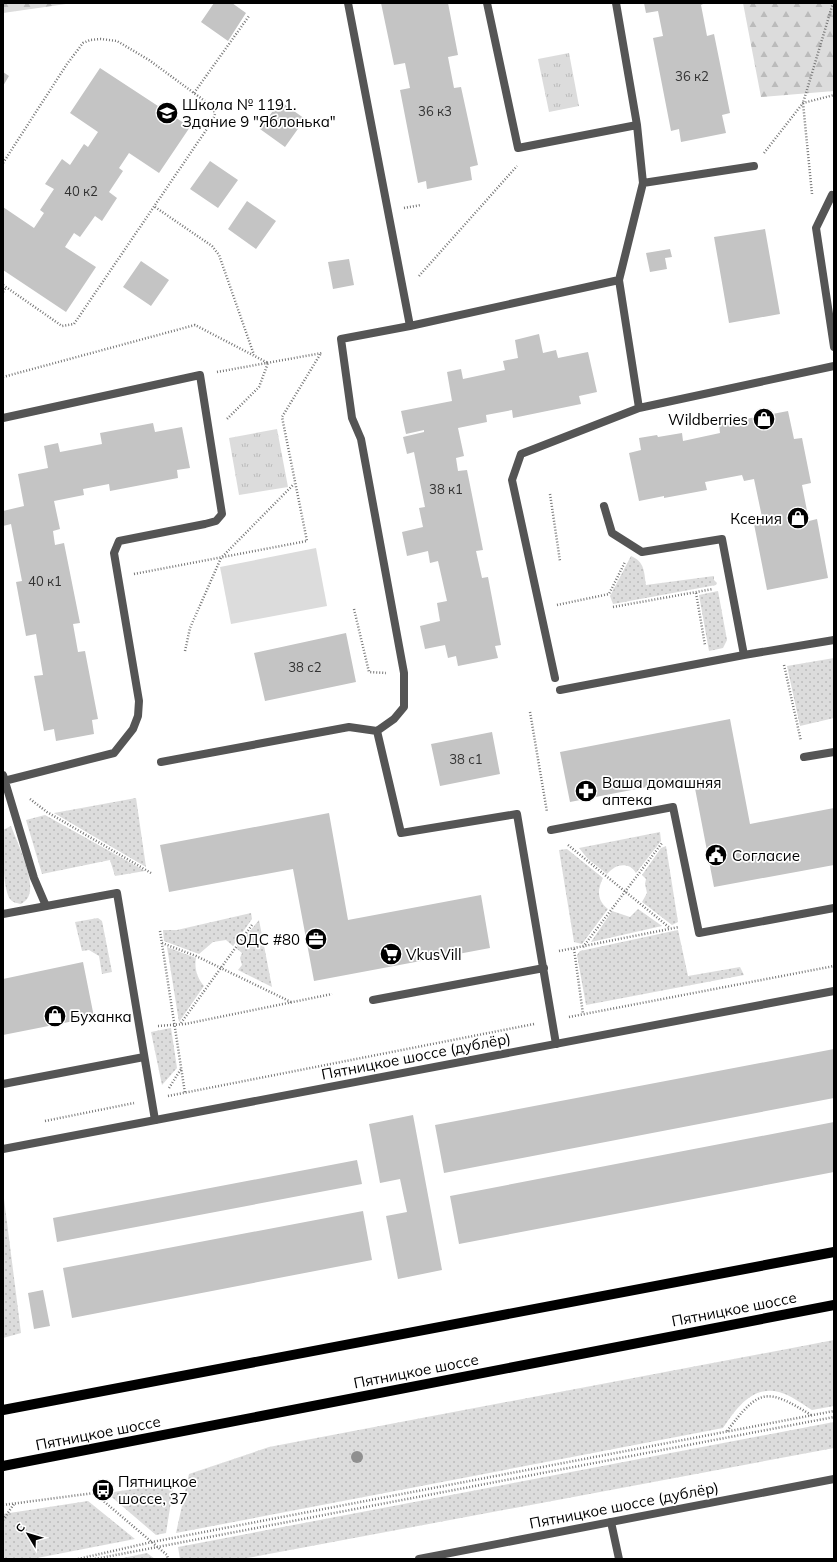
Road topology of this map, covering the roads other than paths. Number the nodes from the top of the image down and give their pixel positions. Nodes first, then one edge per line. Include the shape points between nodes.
1 (348, 3) edge
2 (487, 3) edge
3 (616, 3) edge
4 (637, 125) junction
5 (754, 166) road end
6 (643, 183) junction
7 (834, 196) edge
8 (619, 280) junction
9 (410, 326) junction
10 (834, 347) edge
11 (834, 366) edge
12 (639, 408) junction
13 (3, 418) edge
14 (604, 506) dead end
15 (834, 640) edge
16 (744, 655) junction
17 (555, 678) dead end
18 (560, 690) dead end
19 (377, 731) junction
20 (834, 752) edge
21 (804, 757) road end
22 (161, 762) dead end
23 (4, 778) edge
24 (551, 830) road end
25 (46, 906) junction
26 (834, 908) edge
27 (3, 914) edge
28 (544, 968) junction
29 (834, 991) edge
30 (373, 1000) dead end
31 (556, 1044) junction
32 (144, 1057) junction
33 (3, 1084) edge
34 (155, 1120) junction
35 (3, 1149) edge
36 (834, 1252) edge
37 (834, 1305) edge
38 (3, 1410) edge
39 (3, 1466) edge
40 (834, 1478) edge
41 (610, 1522) junction
42 (419, 1559) edge
43 (619, 1559) edge

1 - 9 street
2 - 4 street via 518,148
3 - 4 street
4 - 6 street
5 - 6 street
6 - 8 street
7 - 10 street via 832,195 816,228
8 - 9 street
8 - 12 street
9 - 19 street via 341,338 352,418 361,439 404,673 404,707 394,719
11 - 12 street
12 - 17 street via 521,454 512,480
13 - 23 street via 200,375 222,514 216,521 205,524 119,541 114,553 138,701 138,716 133,729 114,753
14 - 16 street via 612,533 642,552 722,539
15 - 16 street
16 - 18 street
19 - 22 street via 349,727
19 - 28 street via 401,833 517,814
20 - 21 street
23 - 25 street via 34,878
24 - 26 street via 673,808 699,933
25 - 27 street
25 - 32 street via 117,892
28 - 30 street
28 - 31 street
29 - 31 street, Пятницкое шоссе (дублёр)
31 - 34 street, Пятницкое шоссе (дублёр)
32 - 33 street
32 - 34 street
34 - 35 street, Пятницкое шоссе (дублёр)
36 - 38 main road
37 - 39 main road, Пятницкое шоссе
40 - 41 street, Пятницкое шоссе (дублёр)
41 - 42 street, Пятницкое шоссе (дублёр)
41 - 43 street

